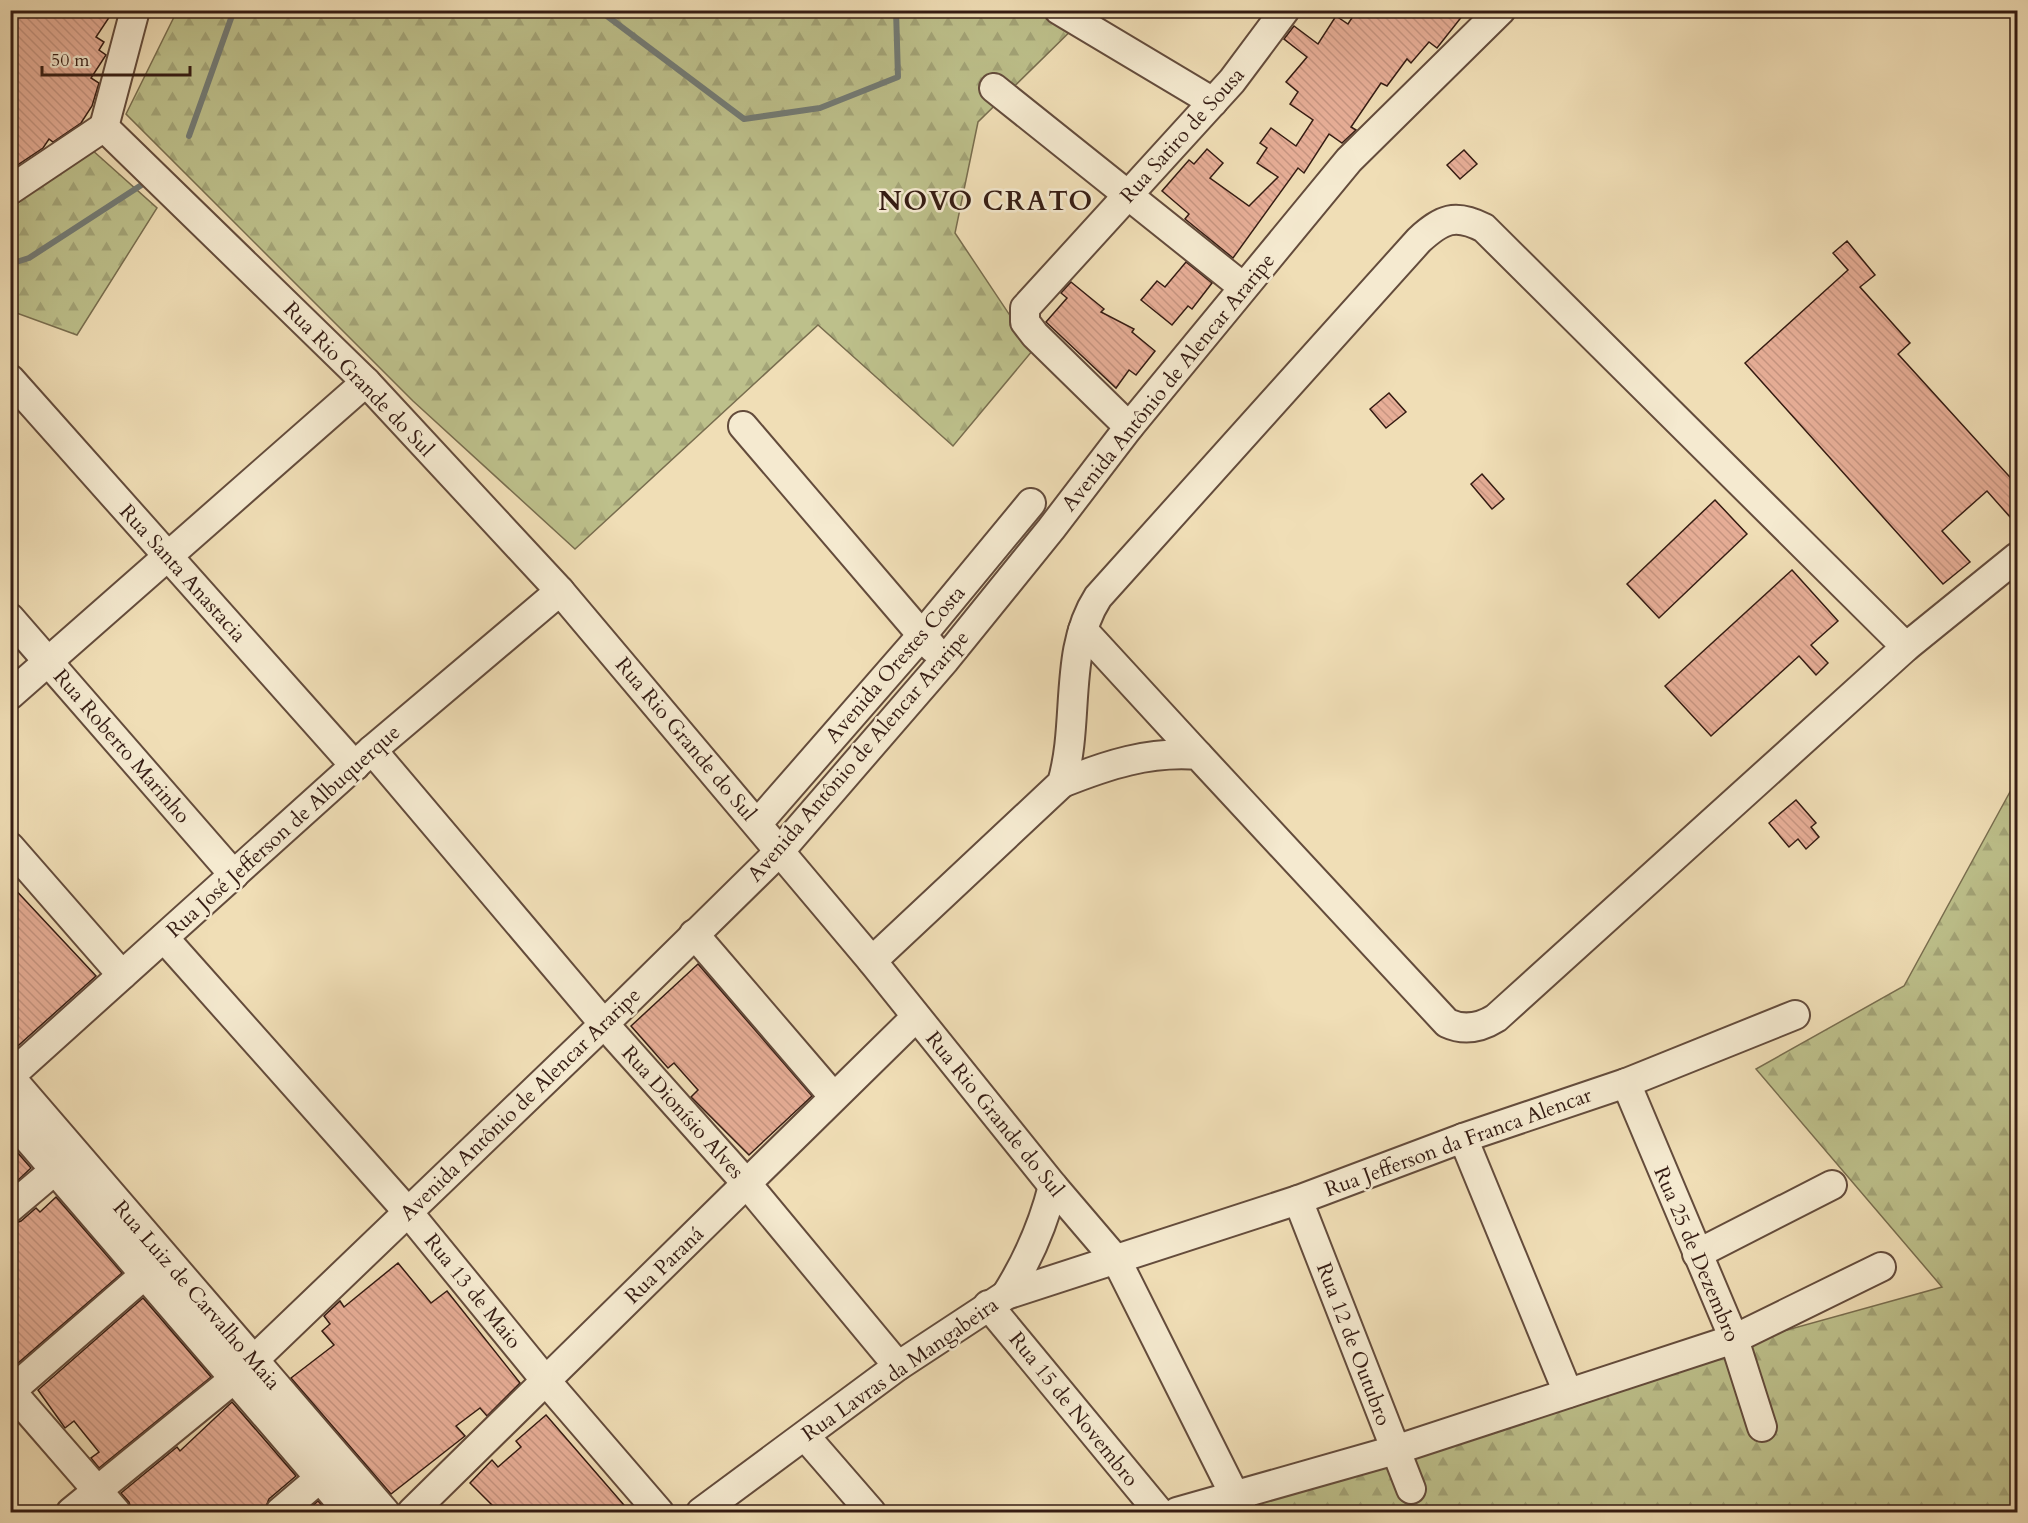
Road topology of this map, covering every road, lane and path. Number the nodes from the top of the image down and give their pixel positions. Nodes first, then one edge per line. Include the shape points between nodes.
1 (135, 10) edge
2 (1059, 10) edge
3 (1285, 10) edge
4 (1501, 10) edge
5 (994, 88) dead end
6 (1213, 102) junction
7 (104, 127) junction
8 (10, 190) edge
9 (1129, 195) junction
10 (1243, 287) junction
11 (10, 379) edge
12 (366, 382) junction
13 (743, 426) dead end
14 (1129, 427) junction
15 (1031, 503) dead end
16 (167, 555) junction
17 (2017, 557) edge
18 (560, 591) junction
19 (10, 618) edge
20 (1083, 630) junction
21 (922, 635) junction
22 (1906, 647) junction
23 (945, 660) junction
24 (49, 662) junction
25 (10, 695) edge
26 (1198, 755) junction
27 (364, 758) junction
28 (1062, 783) junction
29 (758, 823) junction
30 (10, 847) edge
31 (779, 852) junction
32 (234, 875) junction
33 (694, 933) junction
34 (164, 938) junction
35 (872, 961) junction
36 (122, 975) junction
37 (1795, 1015) dead end
38 (916, 1017) junction
39 (604, 1024) junction
40 (10, 1077) edge
41 (1626, 1083) junction
42 (833, 1096) junction
43 (10, 1119) edge
44 (1463, 1138) junction
45 (64, 1162) junction
46 (747, 1184) junction
47 (1832, 1185) dead end
48 (1053, 1186) junction
49 (1298, 1200) junction
50 (10, 1208) edge
51 (408, 1212) junction
52 (1698, 1254) junction
53 (1117, 1261) junction
54 (154, 1266) junction
55 (1881, 1267) dead end
56 (997, 1300) junction
57 (1734, 1339) junction
58 (898, 1366) junction
59 (245, 1369) junction
60 (546, 1381) junction
61 (11, 1390) edge
62 (1568, 1394) junction
63 (1762, 1427) dead end
64 (805, 1436) junction
65 (1395, 1450) junction
66 (330, 1469) junction
67 (97, 1489) junction
68 (1411, 1489) dead end
69 (1238, 1504) edge
70 (71, 1512) edge
71 (116, 1512) edge
72 (280, 1512) edge
73 (349, 1512) edge
74 (385, 1512) edge
75 (412, 1512) edge
76 (659, 1512) edge
77 (701, 1512) edge
78 (871, 1512) edge
79 (1159, 1512) edge
80 (1178, 1512) edge

1 - 7 street
2 - 6 street
3 - 6 street, Rua Satiro de Sousa
4 - 10 street, Avenida Antônio de Alencar Araripe via 1349,160
5 - 9 street
6 - 9 street, Rua Satiro de Sousa
7 - 8 street
7 - 12 street, Rua Rio Grande do Sul
9 - 10 street
9 - 14 street, Rua Satiro de Sousa via 1025,308 1025,322 1035,335
10 - 14 street, Avenida Antônio de Alencar Araripe
11 - 16 street, Rua Santa Anastacia
12 - 16 street
12 - 18 street, Rua Rio Grande do Sul
13 - 21 street
14 - 23 street, Avenida Antônio de Alencar Araripe
15 - 21 street, Avenida Orestes Costa
16 - 24 street
16 - 27 street, Rua Santa Anastacia
17 - 22 street
18 - 27 street, Rua José Jefferson de Albuquerque
18 - 29 street, Rua Rio Grande do Sul
19 - 24 street, Rua Roberto Marinho
20 - 22 street via 1098,597 1419,240 1442,222 1455,219 1473,222 1493,236
20 - 26 street
20 - 28 street via 1070,748
21 - 23 street
21 - 29 street, Avenida Orestes Costa
22 - 26 street via 1496,1018 1474,1027 1447,1023
23 - 31 street, Avenida Antônio de Alencar Araripe
24 - 25 street
24 - 32 street, Rua Roberto Marinho
26 - 28 street via 1167,753 1132,758
27 - 32 street, Rua José Jefferson de Albuquerque
27 - 39 street, Rua Dionísio Alves
28 - 35 street
29 - 31 street, Rua Rio Grande do Sul
30 - 36 street
31 - 33 street, Avenida Antônio de Alencar Araripe
31 - 35 street, Rua Rio Grande do Sul
32 - 34 street, Rua José Jefferson de Albuquerque
33 - 39 street, Avenida Antônio de Alencar Araripe
33 - 42 street
34 - 36 street, Rua José Jefferson de Albuquerque
34 - 51 street, Rua 13 de Maio
35 - 38 street, Rua Rio Grande do Sul
36 - 40 street, Rua José Jefferson de Albuquerque
37 - 41 street, Rua Jefferson da Franca Alencar
38 - 42 street, Rua Paraná
38 - 48 street, Rua Rio Grande do Sul
39 - 46 street, Rua Dionísio Alves
39 - 51 street, Avenida Antônio de Alencar Araripe
40 - 45 street, Rua Luiz de Carvalho Maia
41 - 44 street, Rua Jefferson da Franca Alencar
41 - 52 street, Rua 25 de Dezembro
42 - 46 street, Rua Paraná
43 - 45 street, Rua Luiz de Carvalho Maia
44 - 49 street, Rua Jefferson da Franca Alencar
44 - 62 street
45 - 50 street
45 - 54 street, Rua Luiz de Carvalho Maia
46 - 58 street, Rua Dionísio Alves
46 - 60 street, Rua Paraná
47 - 52 street
48 - 53 street, Rua Rio Grande do Sul
48 - 56 street via 1024,1266
49 - 53 street, Rua Jefferson da Franca Alencar
49 - 65 street, Rua 12 de Outubro
51 - 59 street, Avenida Antônio de Alencar Araripe
51 - 60 street, Rua 13 de Maio
52 - 57 street, Rua 25 de Dezembro
53 - 56 street, Rua Lavras da Mangabeira
53 - 69 street, Rua Rio Grande do Sul
54 - 59 street, Rua Luiz de Carvalho Maia
54 - 61 street
55 - 57 street
56 - 58 street, Rua Lavras da Mangabeira
56 - 79 street, Rua 15 de Novembro
57 - 62 street
57 - 63 street, Rua 25 de Dezembro
58 - 64 street, Rua Lavras da Mangabeira
59 - 66 street, Rua Luiz de Carvalho Maia
59 - 67 street, Avenida Antônio de Alencar Araripe
60 - 75 street, Rua Paraná
60 - 76 street, Rua 13 de Maio
61 - 67 street
62 - 65 street
64 - 77 street, Rua Lavras da Mangabeira
64 - 78 street
65 - 68 street, Rua 12 de Outubro
65 - 69 street
66 - 72 street
66 - 73 street, Rua Luiz de Carvalho Maia
66 - 74 street, Rua Luiz de Carvalho Maia
67 - 70 street, Avenida Antônio de Alencar Araripe
67 - 71 street
69 - 80 street

